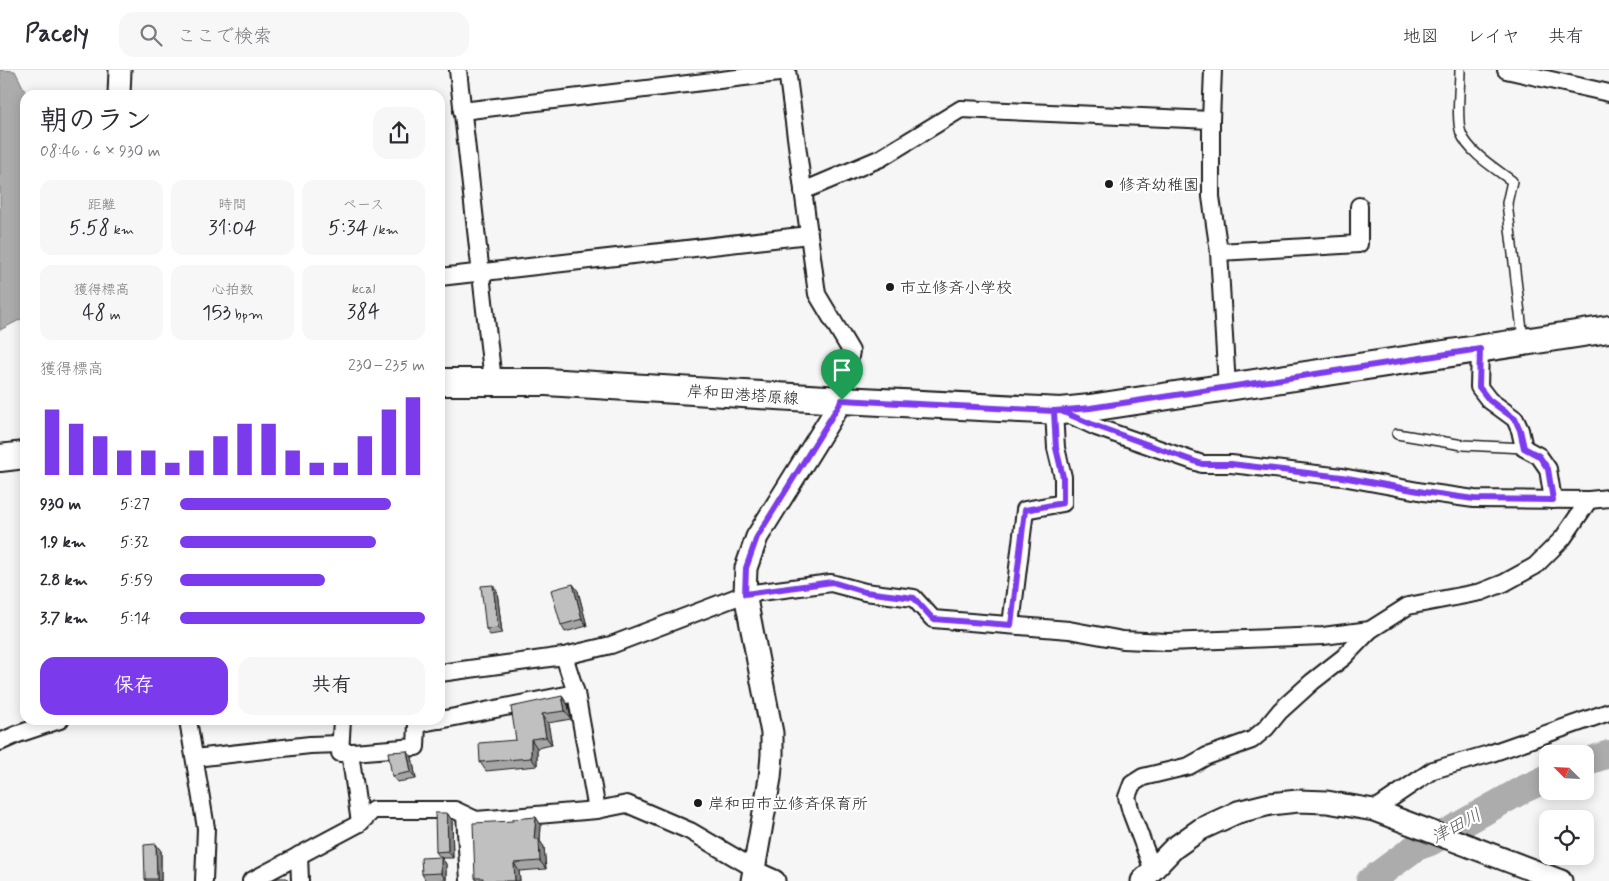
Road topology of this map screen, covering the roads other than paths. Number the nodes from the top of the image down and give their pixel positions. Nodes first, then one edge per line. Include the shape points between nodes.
1 (120, 70) edge
2 (458, 70) edge
3 (1213, 70) edge
4 (1460, 70) edge
5 (1506, 70) edge
6 (787, 71) edge
7 (119, 90) edge
8 (1609, 93) edge
9 (462, 111) junction
10 (1211, 120) junction
11 (803, 191) junction
12 (1359, 206) dead end
13 (809, 235) junction
14 (1219, 252) junction
15 (480, 272) junction
16 (445, 276) edge
17 (1609, 329) edge
18 (1523, 342) junction
19 (1480, 349) junction
20 (493, 381) junction
21 (445, 382) edge
22 (1226, 387) junction
23 (842, 400) junction
24 (1058, 411) junction
25 (1397, 434) dead end
26 (1524, 448) junction
27 (20, 456) edge
28 (0, 458) edge
29 (1609, 498) edge
30 (1553, 500) junction
31 (1588, 500) junction
32 (745, 594) junction
33 (1011, 625) junction
34 (1370, 630) junction
35 (564, 656) junction
36 (445, 672) edge
37 (576, 693) junction
38 (1609, 712) edge
39 (445, 719) edge
40 (45, 725) edge
41 (189, 725) edge
42 (343, 725) edge
43 (417, 725) edge
44 (0, 742) edge
45 (345, 748) junction
46 (195, 758) junction
47 (597, 810) junction
48 (1374, 810) junction
49 (466, 815) junction
50 (360, 822) junction
51 (298, 855) junction
52 (754, 874) edge
53 (1148, 875) edge
54 (204, 881) edge
55 (251, 881) edge
56 (300, 881) edge
57 (470, 881) edge
58 (774, 881) edge
59 (1562, 881) edge

1 - 7 street
2 - 9 street
3 - 10 street
4 - 18 lane via 1461,133 1469,146 1512,181 1507,203
5 - 8 street
6 - 9 street
6 - 11 street
9 - 15 street
10 - 11 street via 961,109 881,158
10 - 14 street via 1211,197
11 - 13 street
12 - 14 street via 1359,244
13 - 15 street
13 - 23 street via 817,294 851,351
14 - 22 street
15 - 16 street
15 - 20 street
17 - 18 main road, 岸和田港塔原線
18 - 19 main road, 岸和田港塔原線
19 - 22 main road, 岸和田港塔原線
19 - 26 street via 1479,387 1489,400 1515,419
20 - 21 main road, 岸和田港塔原線
20 - 23 main road, 岸和田港塔原線
22 - 24 main road, 岸和田港塔原線
23 - 24 main road, 岸和田港塔原線
23 - 32 street via 757,537 746,568
24 - 30 street via 1202,464 1231,464 1342,477 1474,499
24 - 33 street via 1056,448 1063,477 1063,503 1025,510
25 - 26 lane via 1462,445
26 - 30 street via 1539,456 1548,469
27 - 28 main road
29 - 31 street
30 - 31 street
31 - 34 street via 1563,538 1535,566 1481,592 1408,606
32 - 33 street via 832,582 865,592 914,598 933,619
32 - 35 street via 610,645
32 - 52 street via 772,733 770,778
33 - 34 street via 1069,630 1123,640 1166,642 1323,636
34 - 53 street via 1252,740 1189,766 1132,784 1127,797
35 - 36 street
35 - 37 street
37 - 39 street
37 - 47 street
38 - 48 street via 1490,754 1433,770
40 - 44 street
41 - 46 street
42 - 45 street
43 - 45 street via 416,747
45 - 46 street via 310,745
45 - 50 street
46 - 54 street via 206,828
47 - 49 street via 476,820
47 - 52 street via 627,804 690,832
48 - 53 street via 1298,801 1238,812 1201,829 1174,848
48 - 59 street
49 - 50 street via 455,810 373,810
49 - 57 street
50 - 51 street
51 - 55 street
51 - 56 street
52 - 58 street

